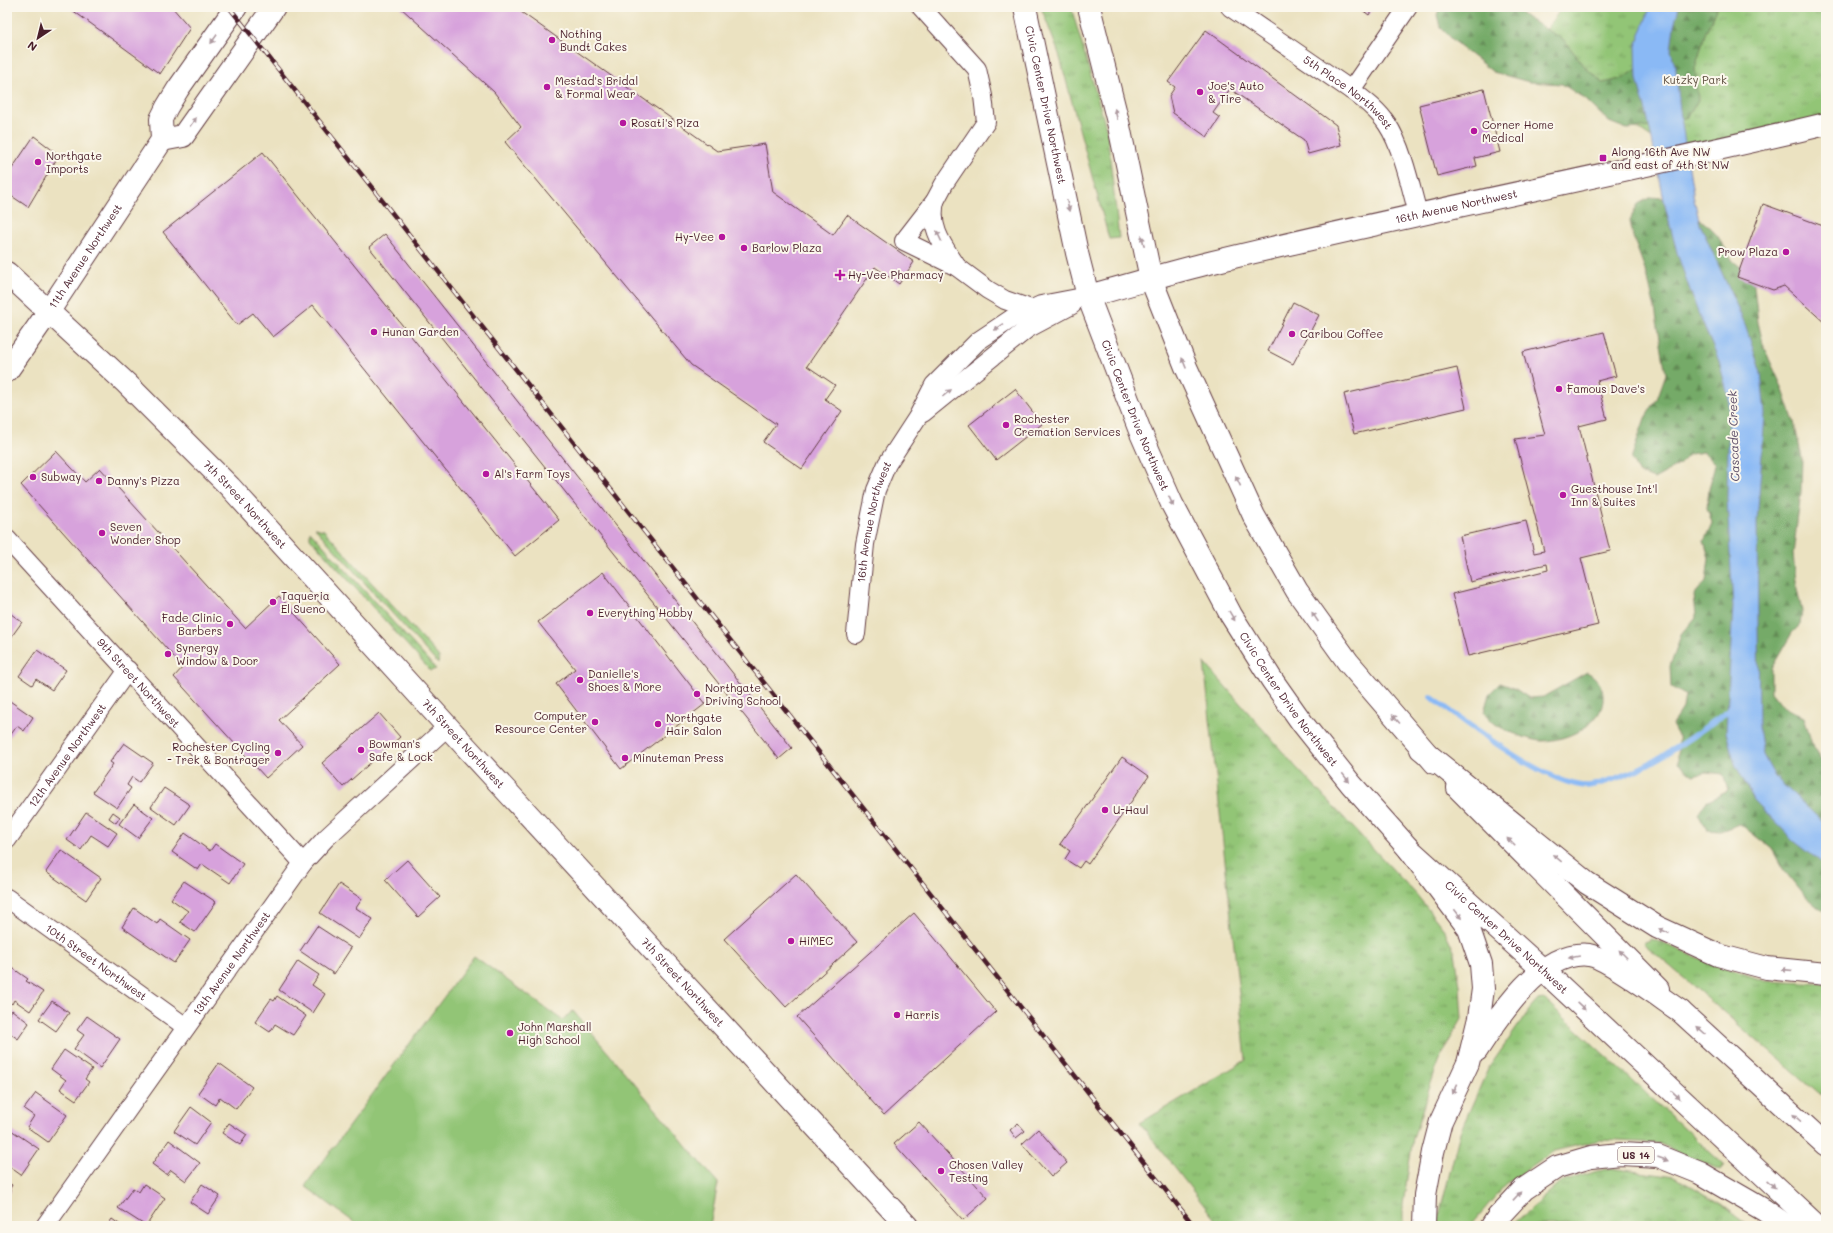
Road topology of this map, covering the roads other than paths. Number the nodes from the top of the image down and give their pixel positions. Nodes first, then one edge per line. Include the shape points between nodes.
1 (236, 7) edge
2 (274, 7) edge
3 (921, 7) edge
4 (1025, 7) edge
5 (1088, 7) edge
6 (1230, 7) edge
7 (1408, 7) edge
8 (1351, 90) junction
9 (1826, 124) edge
10 (162, 140) junction
11 (935, 201) junction
12 (1418, 214) junction
13 (957, 268) junction
14 (7, 273) edge
15 (1151, 279) junction
16 (1088, 296) junction
17 (1031, 309) junction
18 (49, 311) junction
19 (7, 370) edge
20 (917, 418) junction
21 (7, 539) edge
22 (856, 634) dead end
23 (128, 670) junction
24 (448, 726) junction
25 (1421, 748) junction
26 (7, 840) edge
27 (1409, 849) junction
28 (303, 863) junction
29 (7, 898) edge
30 (1542, 970) junction
31 (1826, 974) edge
32 (1680, 1011) junction
33 (186, 1027) junction
34 (1468, 1063) junction
35 (1826, 1144) edge
36 (45, 1226) edge
37 (907, 1226) edge
38 (1424, 1226) edge
39 (1492, 1226) edge
40 (1787, 1226) edge
41 (1817, 1226) edge

1 -> 10 main road via 160,119
10 -> 2 main road via 183,136
3 - 11 street via 977,69 986,122
4 -> 16 main road, Civic Center Drive Northwest
15 -> 5 main road via 1119,126
6 - 8 street, 5th Place Northwest
7 - 8 street
8 - 12 street, 5th Place Northwest via 1368,103 1394,136
9 - 12 main road, 16th Avenue Northwest
10 - 18 main road, 11th Avenue Northwest
13 -> 11 street via 933,223
11 - 13 street via 904,241
12 - 15 main road, 16th Avenue Northwest via 1212,262
13 - 17 street via 999,296
14 - 18 main road, 7th Street Northwest
15 - 16 main road, 16th Avenue Northwest
25 -> 15 main road via 1348,662 1297,591 1258,522 1186,367
16 - 17 street, 16th Avenue Northwest
20 -> 16 street, 16th Avenue Northwest via 1026,329
16 -> 27 main road, Civic Center Drive Northwest via 1140,431 1172,504 1232,615 1303,724 1351,784
17 -> 20 street, 16th Avenue Northwest via 978,341 934,385
18 - 19 main road, 11th Avenue Northwest
18 - 24 main road, 7th Street Northwest via 230,487
20 - 22 street, 16th Avenue Northwest via 887,464 876,490 865,544
21 - 23 street, 9th Street Northwest
23 - 26 street, 12th Avenue Northwest
23 - 28 street, 9th Street Northwest
24 - 28 street, 13th Avenue Northwest via 326,838
24 - 37 main road, 7th Street Northwest
31 -> 25 main road via 1753,965 1718,955 1657,927 1587,883
32 -> 25 main road via 1486,817
27 - 30 main road, Civic Center Drive Northwest
27 -> 34 main road via 1469,929 1481,964 1483,989
28 - 33 street, 13th Avenue Northwest
29 - 33 street, 10th Street Northwest
32 -> 30 main road via 1607,962 1590,955 1564,959
30 - 34 main road via 1496,1020
30 -> 41 main road, Civic Center Drive Northwest
35 -> 32 main road
33 - 36 street, 13th Avenue Northwest
34 -> 38 main road via 1441,1122 1432,1152 1425,1195
39 -> 40 main road, US 14 via 1524,1189 1557,1167 1591,1157 1621,1154 1658,1156 1700,1173

